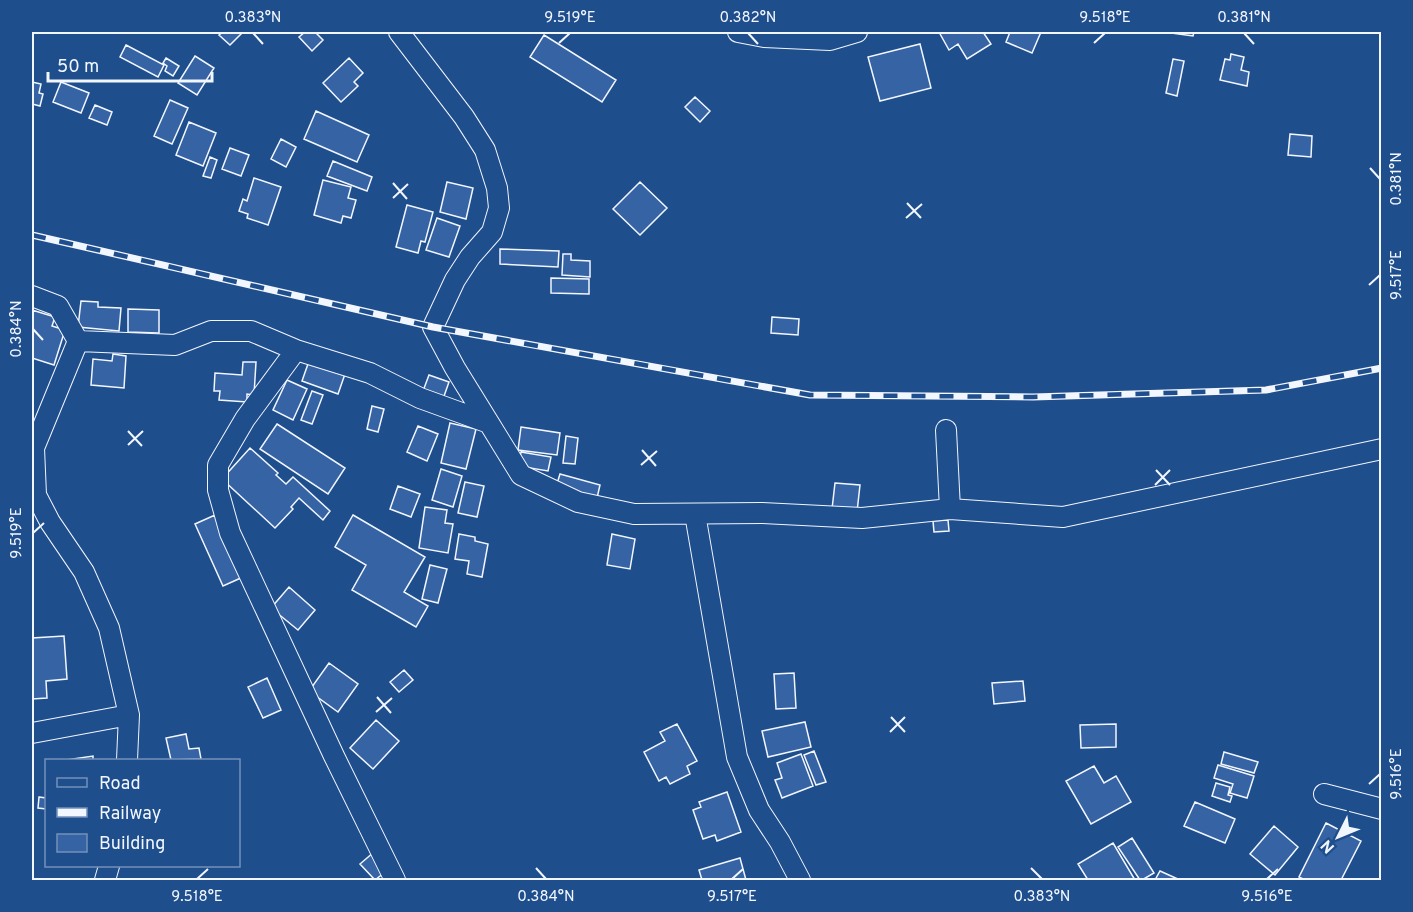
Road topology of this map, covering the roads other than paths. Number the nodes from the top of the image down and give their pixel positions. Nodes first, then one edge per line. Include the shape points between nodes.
1 (406, 32) edge
2 (738, 32) edge
3 (857, 32) edge
4 (32, 296) edge
5 (78, 341) junction
6 (296, 350) junction
7 (489, 423) junction
8 (946, 430) dead end
9 (1382, 449) edge
10 (950, 509) junction
11 (695, 514) junction
12 (129, 716) junction
13 (32, 733) edge
14 (127, 759) edge
15 (1324, 794) dead end
16 (1382, 809) edge
17 (395, 880) edge
18 (800, 880) edge

1 - 7 street via 484,150 497,188 499,208 492,232 454,280 433,327
2 - 3 street via 830,40
4 - 5 street via 58,306
5 - 6 street via 175,345 211,332 251,331
5 - 12 street via 34,448 36,495 84,572 109,628
6 - 7 street via 370,373 420,398
6 - 17 street via 245,419 218,465 218,490 230,533
7 - 11 street via 521,475 578,502 634,514
8 - 10 street
9 - 10 street via 1063,517
10 - 11 street via 862,518
11 - 18 street via 737,757 759,810
12 - 13 street
12 - 14 street
15 - 16 street

